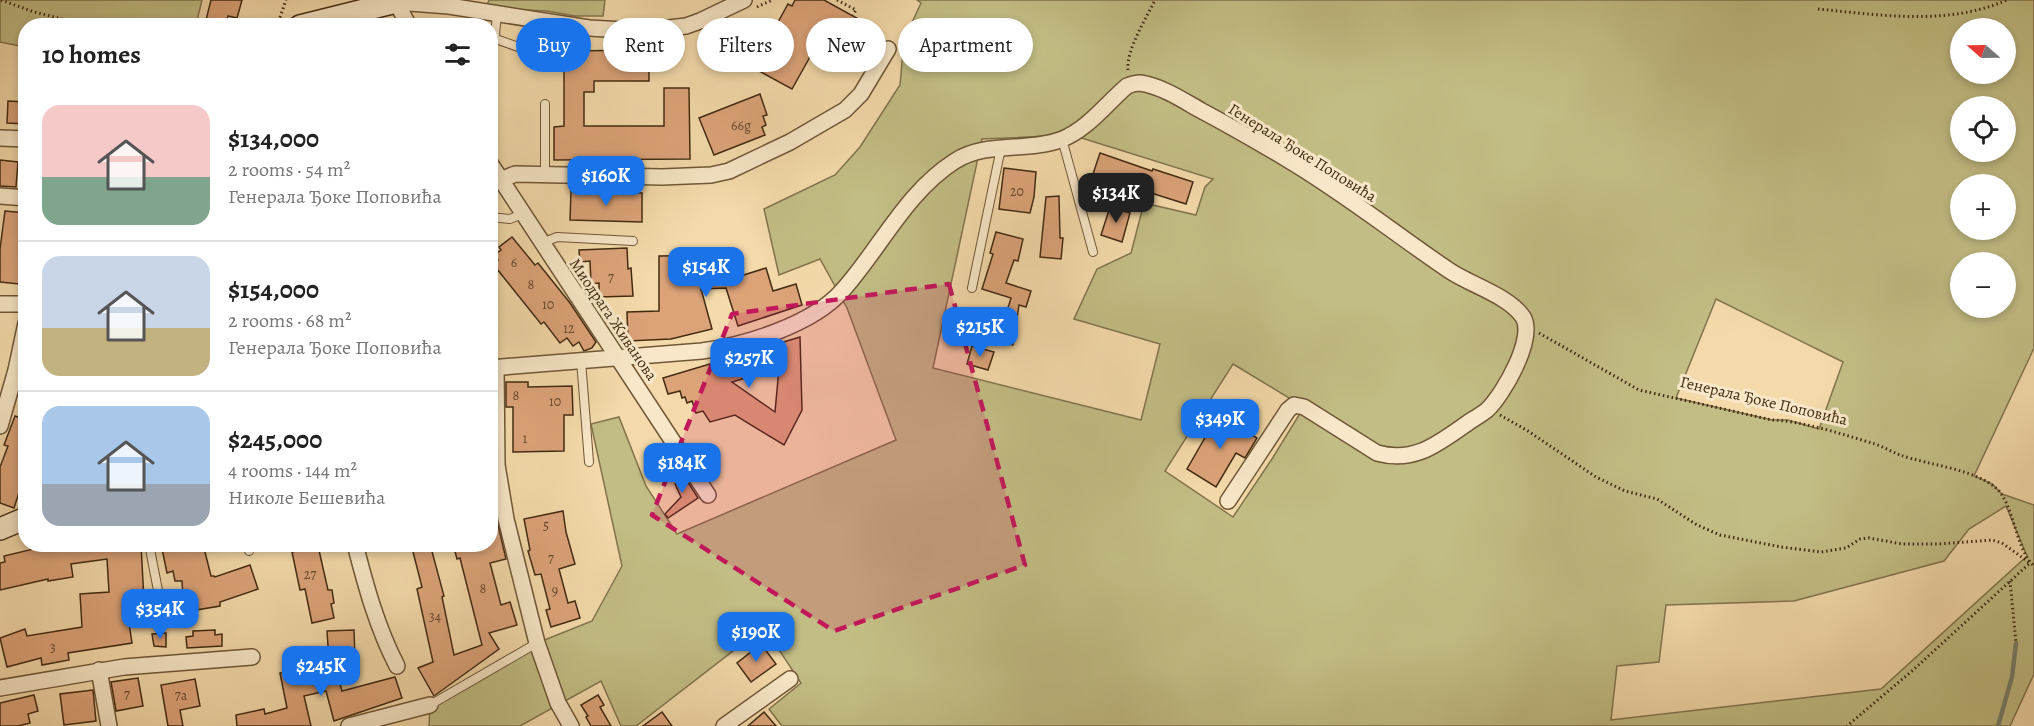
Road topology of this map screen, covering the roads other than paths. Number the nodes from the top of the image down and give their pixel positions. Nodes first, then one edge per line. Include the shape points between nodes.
1 (744, 0) edge
2 (395, 1) edge
3 (497, 15) junction
4 (328, 18) edge
5 (405, 18) edge
6 (497, 18) edge
7 (498, 40) edge
8 (516, 46) edge
9 (888, 49) dead end
10 (545, 104) dead end
11 (0, 138) edge
12 (18, 139) edge
13 (1062, 139) junction
14 (1001, 148) junction
15 (545, 174) junction
16 (498, 176) edge
17 (501, 180) junction
18 (0, 196) edge
19 (18, 197) edge
20 (522, 214) junction
21 (498, 218) edge
22 (633, 241) dead end
23 (542, 243) junction
24 (1093, 252) dead end
25 (972, 288) dead end
26 (0, 304) edge
27 (18, 304) edge
28 (618, 356) junction
29 (580, 360) junction
30 (18, 361) edge
31 (498, 368) edge
32 (0, 426) edge
33 (589, 462) dead end
34 (498, 472) edge
35 (708, 495) dead end
36 (1228, 501) dead end
37 (18, 521) edge
38 (0, 529) edge
39 (151, 552) edge
40 (357, 552) edge
41 (162, 611) dead end
42 (537, 643) junction
43 (252, 657) dead end
44 (397, 666) dead end
45 (99, 670) junction
46 (790, 679) dead end
47 (0, 688) edge
48 (430, 705) joint
49 (109, 726) edge
50 (349, 726) edge
51 (571, 726) edge
52 (724, 726) edge

1 - 3 street via 700,21 662,30 606,30
2 - 3 street
2 - 4 street
2 - 5 street
3 - 6 lane
7 - 8 lane
9 - 15 street via 861,94 845,110 729,171 662,177
10 - 15 lane
11 - 12 street
13 - 14 street
13 - 24 lane
13 - 36 street, Генерала Ђоке Поповића via 1084,127 1132,83 1143,83 1247,135 1333,188 1452,273 1508,302 1527,327 1510,379 1486,411 1426,450 1403,457 1377,453 1304,407 1294,405
14 - 25 lane
14 - 28 street via 977,151 953,162 896,219 841,292 813,314 733,346
15 - 17 street via 515,174
16 - 17 street, Миодрага Живанова
17 - 20 street, Миодрага Живанова
18 - 19 street
20 - 21 lane via 510,219
20 - 23 street, Миодрага Живанова
22 - 23 lane via 557,237
23 - 28 street, Миодрага Живанова
26 - 27 street
28 - 29 street
28 - 35 street, Миодрага Живанова
29 - 31 street
29 - 33 lane
30 - 32 street
34 - 42 street
37 - 38 street
39 - 41 lane
40 - 44 street via 381,635
42 - 48 lane
42 - 51 street via 558,703
43 - 45 street
45 - 47 street
45 - 49 street
46 - 52 street
48 - 50 street

